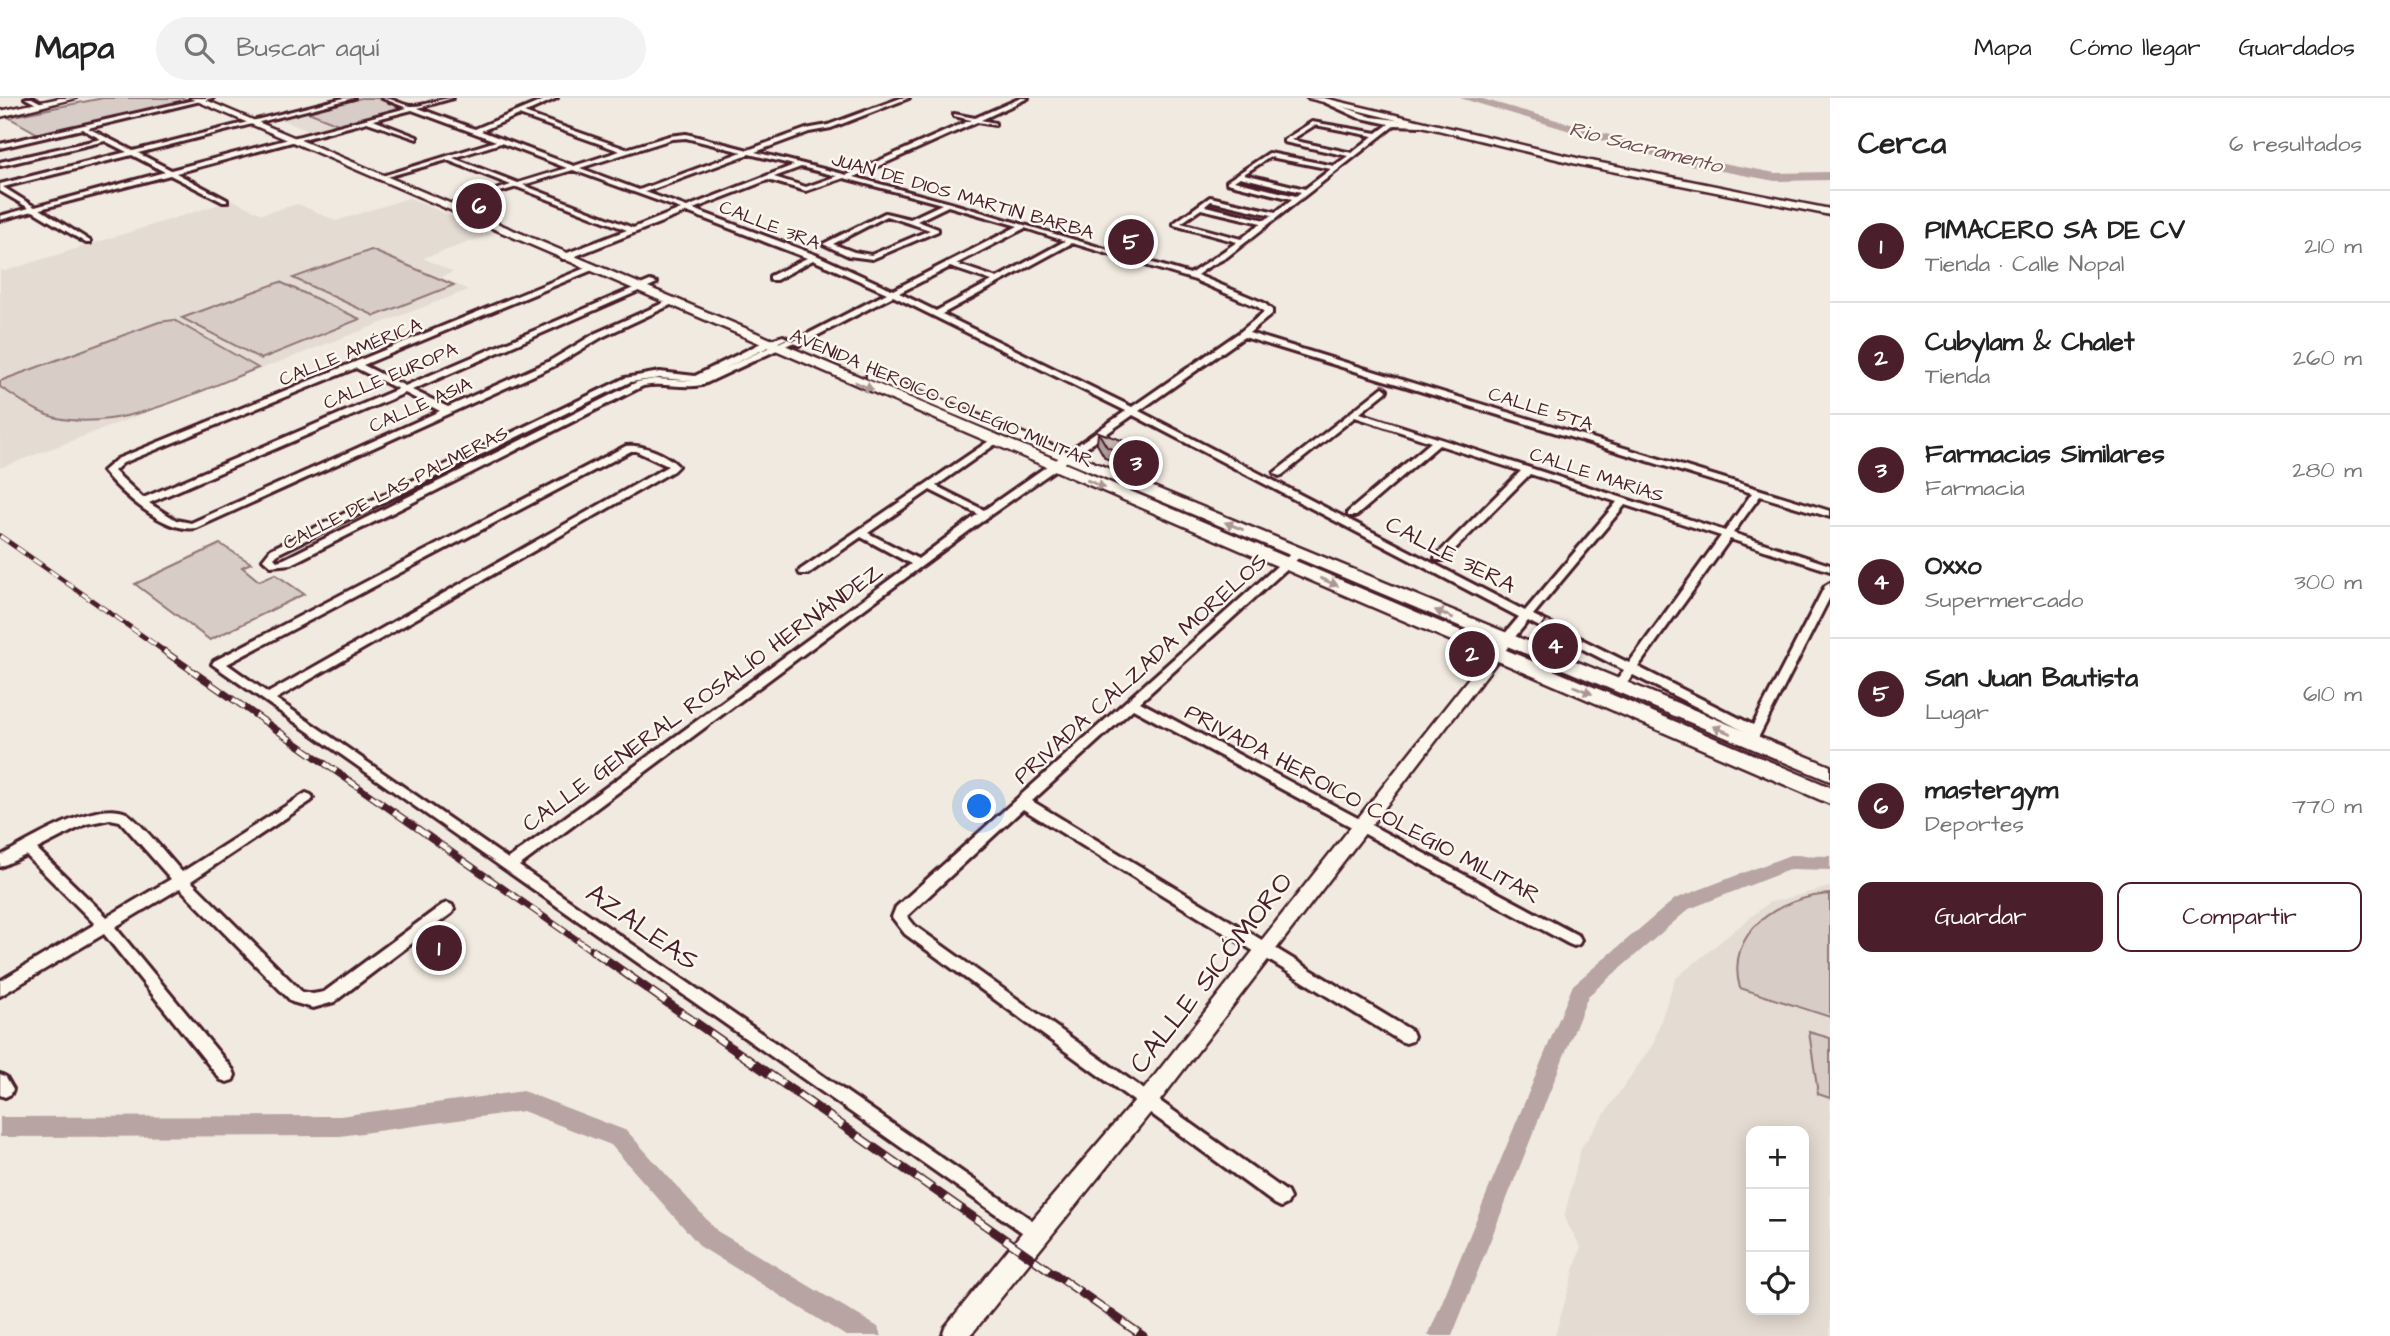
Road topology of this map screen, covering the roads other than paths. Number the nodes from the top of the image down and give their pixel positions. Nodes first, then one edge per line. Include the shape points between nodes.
1 (28, 98) edge
2 (72, 98) edge
3 (83, 98) edge
4 (351, 98) edge
5 (385, 98) edge
6 (450, 98) edge
7 (554, 98) edge
8 (906, 98) edge
9 (1025, 98) edge
10 (1312, 98) edge
11 (203, 99) edge
12 (1330, 100) edge
13 (53, 102) junction
14 (42, 105) junction
15 (413, 108) junction
16 (520, 113) junction
17 (0, 114) edge
18 (956, 115) dead end
19 (268, 120) junction
20 (367, 120) junction
21 (977, 120) junction
22 (1395, 122) junction
23 (253, 123) junction
24 (993, 124) dead end
25 (1420, 124) junction
26 (83, 127) junction
27 (474, 132) junction
28 (1295, 135) junction
29 (1378, 135) junction
30 (415, 138) dead end
31 (106, 139) junction
32 (299, 139) junction
33 (499, 142) junction
34 (0, 146) edge
35 (1362, 148) junction
36 (625, 151) junction
37 (750, 152) junction
38 (133, 153) junction
39 (1353, 155) junction
40 (447, 158) junction
41 (1260, 161) junction
42 (0, 164) edge
43 (801, 165) junction
44 (572, 168) junction
45 (1335, 168) junction
46 (170, 172) junction
47 (1239, 175) junction
48 (1326, 175) junction
49 (388, 176) junction
50 (846, 176) junction
51 (768, 178) junction
52 (516, 185) junction
53 (0, 187) edge
54 (1307, 191) junction
55 (639, 192) junction
56 (1297, 198) junction
57 (225, 201) dead end
58 (948, 204) junction
59 (455, 205) junction
60 (1830, 205) edge
61 (1200, 207) junction
62 (33, 208) junction
63 (687, 210) junction
64 (1830, 212) edge
65 (1277, 214) junction
66 (0, 218) edge
67 (911, 222) junction
68 (1267, 222) junction
69 (1024, 226) junction
70 (633, 230) junction
71 (1242, 241) junction
72 (88, 242) dead end
73 (1071, 242) junction
74 (842, 250) junction
75 (581, 253) junction
76 (852, 254) junction
77 (1224, 255) junction
78 (565, 257) junction
79 (816, 259) junction
80 (830, 264) junction
81 (949, 264) junction
82 (591, 269) junction
83 (1192, 276) junction
84 (773, 278) dead end
85 (998, 281) junction
86 (1209, 282) junction
87 (653, 283) junction
88 (637, 288) junction
89 (892, 292) junction
90 (671, 303) junction
91 (937, 314) junction
92 (1268, 314) joint
93 (1243, 334) junction
94 (782, 342) junction
95 (356, 365) junction
96 (652, 378) junction
97 (403, 389) junction
98 (1383, 390) dead end
99 (448, 411) junction
100 (1130, 411) junction
101 (1354, 414) junction
102 (995, 441) junction
103 (1438, 442) junction
104 (1066, 456) junction
105 (460, 461) junction
106 (1053, 465) junction
107 (472, 467) junction
108 (1528, 470) junction
109 (1279, 473) dead end
110 (929, 486) junction
111 (1758, 492) junction
112 (1623, 500) junction
113 (143, 502) junction
114 (985, 514) junction
115 (1352, 514) dead end
116 (1830, 514) edge
117 (179, 526) joint
118 (861, 533) junction
119 (1728, 534) junction
120 (1299, 552) junction
121 (1440, 558) dead end
122 (918, 563) junction
123 (1286, 564) junction
124 (1830, 568) edge
125 (804, 572) dead end
126 (1830, 586) edge
127 (1524, 615) junction
128 (1501, 646) junction
129 (1630, 668) junction
130 (1618, 687) junction
131 (268, 698) junction
132 (1132, 703) junction
133 (1752, 736) junction
134 (1830, 774) edge
135 (1830, 796) edge
136 (306, 798) dead end
137 (1023, 802) junction
138 (1361, 827) junction
139 (28, 849) junction
140 (0, 862) edge
141 (510, 865) junction
142 (181, 880) junction
143 (447, 909) dead end
144 (104, 924) junction
145 (1574, 940) dead end
146 (1266, 950) junction
147 (0, 989) edge
148 (1406, 1036) dead end
149 (227, 1075) dead end
150 (1148, 1100) junction
151 (1281, 1198) dead end
152 (1036, 1233) junction
153 (954, 1336) edge

1 - 14 street
2 - 13 main road
3 - 13 main road
4 - 19 street
5 - 15 street, CALLE 3RA
6 - 15 street
7 - 16 street
8 - 37 street
9 - 21 street
10 - 12 highway
11 - 19 main road, AVENIDA HEROICO COLEGIO MILITAR
11 - 23 main road, AVENIDA HEROICO COLEGIO MILITAR
11 - 26 street
12 - 22 street via 1338,108
12 - 25 highway
12 - 60 highway
13 - 14 main road
14 - 17 main road
15 - 20 street
15 - 27 street, CALLE 3RA
16 - 27 street
16 - 36 street
18 - 21 street
19 - 23 street
19 - 32 main road, AVENIDA HEROICO COLEGIO MILITAR
20 - 30 street
20 - 32 street
21 - 24 street
21 - 50 street
22 - 25 street
22 - 29 street
23 - 32 main road, AVENIDA HEROICO COLEGIO MILITAR
23 - 38 street
25 - 64 highway
26 - 31 street
26 - 34 street
27 - 33 street, CALLE 3RA
28 - 29 street via 1314,122
28 - 35 street
28 - 39 street via 1286,141
29 - 35 street
31 - 38 street
31 - 42 street
32 - 46 street
32 - 49 main road, AVENIDA HEROICO COLEGIO MILITAR
33 - 40 street
33 - 44 street, CALLE 3RA
35 - 39 street
36 - 37 street, JUAN DE DIOS MARTIN BARBA via 679,135
36 - 44 street
37 - 43 street, JUAN DE DIOS MARTIN BARBA
37 - 55 street
38 - 46 street
38 - 53 street
39 - 45 street
40 - 49 street
40 - 52 street
41 - 45 street via 1269,155
41 - 47 street
41 - 48 street
43 - 50 street, JUAN DE DIOS MARTIN BARBA
43 - 51 street
44 - 52 street
44 - 55 street, CALLE 3RA
45 - 48 street
46 - 57 street
46 - 62 street
47 - 54 street
47 - 56 street via 1229,182
48 - 54 street
49 - 59 main road, AVENIDA HEROICO COLEGIO MILITAR
50 - 51 street via 802,189
50 - 58 street, JUAN DE DIOS MARTIN BARBA
51 - 63 street
52 - 59 street
52 - 70 street
53 - 62 street
54 - 56 street
55 - 63 street, CALLE 3RA
56 - 65 street
58 - 67 street
58 - 69 street, JUAN DE DIOS MARTIN BARBA
59 - 75 main road, AVENIDA HEROICO COLEGIO MILITAR
59 - 78 main road, AVENIDA HEROICO COLEGIO MILITAR
61 - 65 street via 1210,199
61 - 68 street
61 - 71 street via 1176,224
62 - 66 street
62 - 72 street
63 - 70 street
63 - 79 street, CALLE 3RA
65 - 68 street
67 - 74 street via 887,214 827,243
67 - 76 street via 936,230 874,256
68 - 71 street
69 - 73 street, JUAN DE DIOS MARTIN BARBA
69 - 81 street
70 - 75 street
71 - 77 street
73 - 83 street, JUAN DE DIOS MARTIN BARBA
73 - 85 street
74 - 76 street
74 - 79 street
75 - 78 street
75 - 87 main road, AVENIDA HEROICO COLEGIO MILITAR
76 - 80 street
77 - 83 street
77 - 86 street
78 - 82 main road, AVENIDA HEROICO COLEGIO MILITAR
79 - 80 street, CALLE 3RA
79 - 84 street
80 - 89 street, CALLE 3RA
81 - 85 street
81 - 89 street
82 - 88 main road, AVENIDA HEROICO COLEGIO MILITAR
82 - 95 street, CALLE AMÉRICA
83 - 86 street, JUAN DE DIOS MARTIN BARBA
85 - 91 street
86 - 92 street, JUAN DE DIOS MARTIN BARBA via 1261,304
87 - 88 street, CALLE EUROPA
87 - 94 main road, AVENIDA HEROICO COLEGIO MILITAR
88 - 90 main road, AVENIDA HEROICO COLEGIO MILITAR
88 - 97 street, CALLE EUROPA
89 - 91 street, CALLE 3RA
89 - 94 street
90 - 94 main road, AVENIDA HEROICO COLEGIO MILITAR
90 - 99 street, CALLE ASIA
91 - 100 street, CALLE 3RA
92 - 93 street, CALLE GENERAL ROSALÍO HERNÁNDEZ
93 - 100 street, CALLE GENERAL ROSALÍO HERNÁNDEZ
93 - 111 street, CALLE 5TA
94 - 96 street, CALLE DE LAS PALMERAS via 699,383
94 -> 102 main road, AVENIDA HEROICO COLEGIO MILITAR
94 - 104 main road, AVENIDA HEROICO COLEGIO MILITAR
95 - 97 street
95 - 113 street, CALLE AMÉRICA via 120,461 108,471
96 - 105 street, CALLE DE LAS PALMERAS via 628,380
96 - 107 street, CALLE DE LAS PALMERAS
97 - 99 street
97 - 113 street, CALLE EUROPA
98 - 101 street
99 - 117 street, CALLE ASIA via 197,525
100 - 104 street, CALLE GENERAL ROSALÍO HERNÁNDEZ
100 - 127 street, CALLE 3ERA
101 - 103 street, CALLE MARÍAS
101 - 109 street
102 - 106 main road, AVENIDA HEROICO COLEGIO MILITAR
102 - 110 street
103 - 108 street, CALLE MARÍAS
103 - 115 street
104 - 106 street, CALLE GENERAL ROSALÍO HERNÁNDEZ
120 -> 104 main road, AVENIDA HEROICO COLEGIO MILITAR
105 - 107 street
105 - 107 street, CALLE DE LAS PALMERAS via 275,551 268,559 275,564 287,562
106 - 114 street, CALLE GENERAL ROSALÍO HERNÁNDEZ
106 -> 123 main road, AVENIDA HEROICO COLEGIO MILITAR
108 - 112 street, CALLE MARÍAS
108 - 121 street
110 - 114 street
110 - 118 street
111 - 116 street, CALLE 5TA
111 - 119 street
112 - 119 street, CALLE MARÍAS
112 - 127 street
113 - 117 street
114 - 122 street, CALLE GENERAL ROSALÍO HERNÁNDEZ
118 - 122 street, CALLE GENERAL ROSALÍO HERNÁNDEZ
118 - 125 street
119 - 124 street, CALLE MARÍAS
119 - 129 street
120 - 123 street, PRIVADA CALZADA MORELOS
128 -> 120 main road, AVENIDA HEROICO COLEGIO MILITAR
122 - 141 street, CALLE GENERAL ROSALÍO HERNÁNDEZ
123 -> 128 main road, AVENIDA HEROICO COLEGIO MILITAR
123 - 132 street, PRIVADA CALZADA MORELOS
126 - 133 street
127 - 128 street
127 - 129 street, CALLE 3ERA
128 - 130 main road, AVENIDA HEROICO COLEGIO MILITAR
128 -> 135 main road, AVENIDA HEROICO COLEGIO MILITAR
128 - 138 street, CALLE SICÓMORO
129 - 130 street
129 - 133 street, CALLE 3ERA
133 -> 130 main road, AVENIDA HEROICO COLEGIO MILITAR
131 - 131 street, AZALEAS via 670,469 673,466 638,448 624,451 218,664
131 - 141 street, AZALEAS
132 - 137 street, PRIVADA CALZADA MORELOS
132 - 138 street, PRIVADA HEROICO COLEGIO MILITAR
133 - 134 main road, AVENIDA HEROICO COLEGIO MILITAR
136 - 142 street
137 - 146 street
137 - 150 street, PRIVADA CALZADA MORELOS via 901,911 901,921
138 - 145 street, PRIVADA HEROICO COLEGIO MILITAR
138 - 146 street, CALLE SICÓMORO
139 - 140 street
139 - 142 street via 83,820 110,814 124,817
139 - 144 street
141 - 152 street, AZALEAS
142 - 143 street via 297,997 315,1002 329,997
142 - 144 street
144 - 147 street
144 - 149 street
146 - 148 street
146 - 150 street, CALLE SICÓMORO
150 - 151 street
150 - 152 street, CALLE SICÓMORO
152 - 153 street, CALLE SICÓMORO

